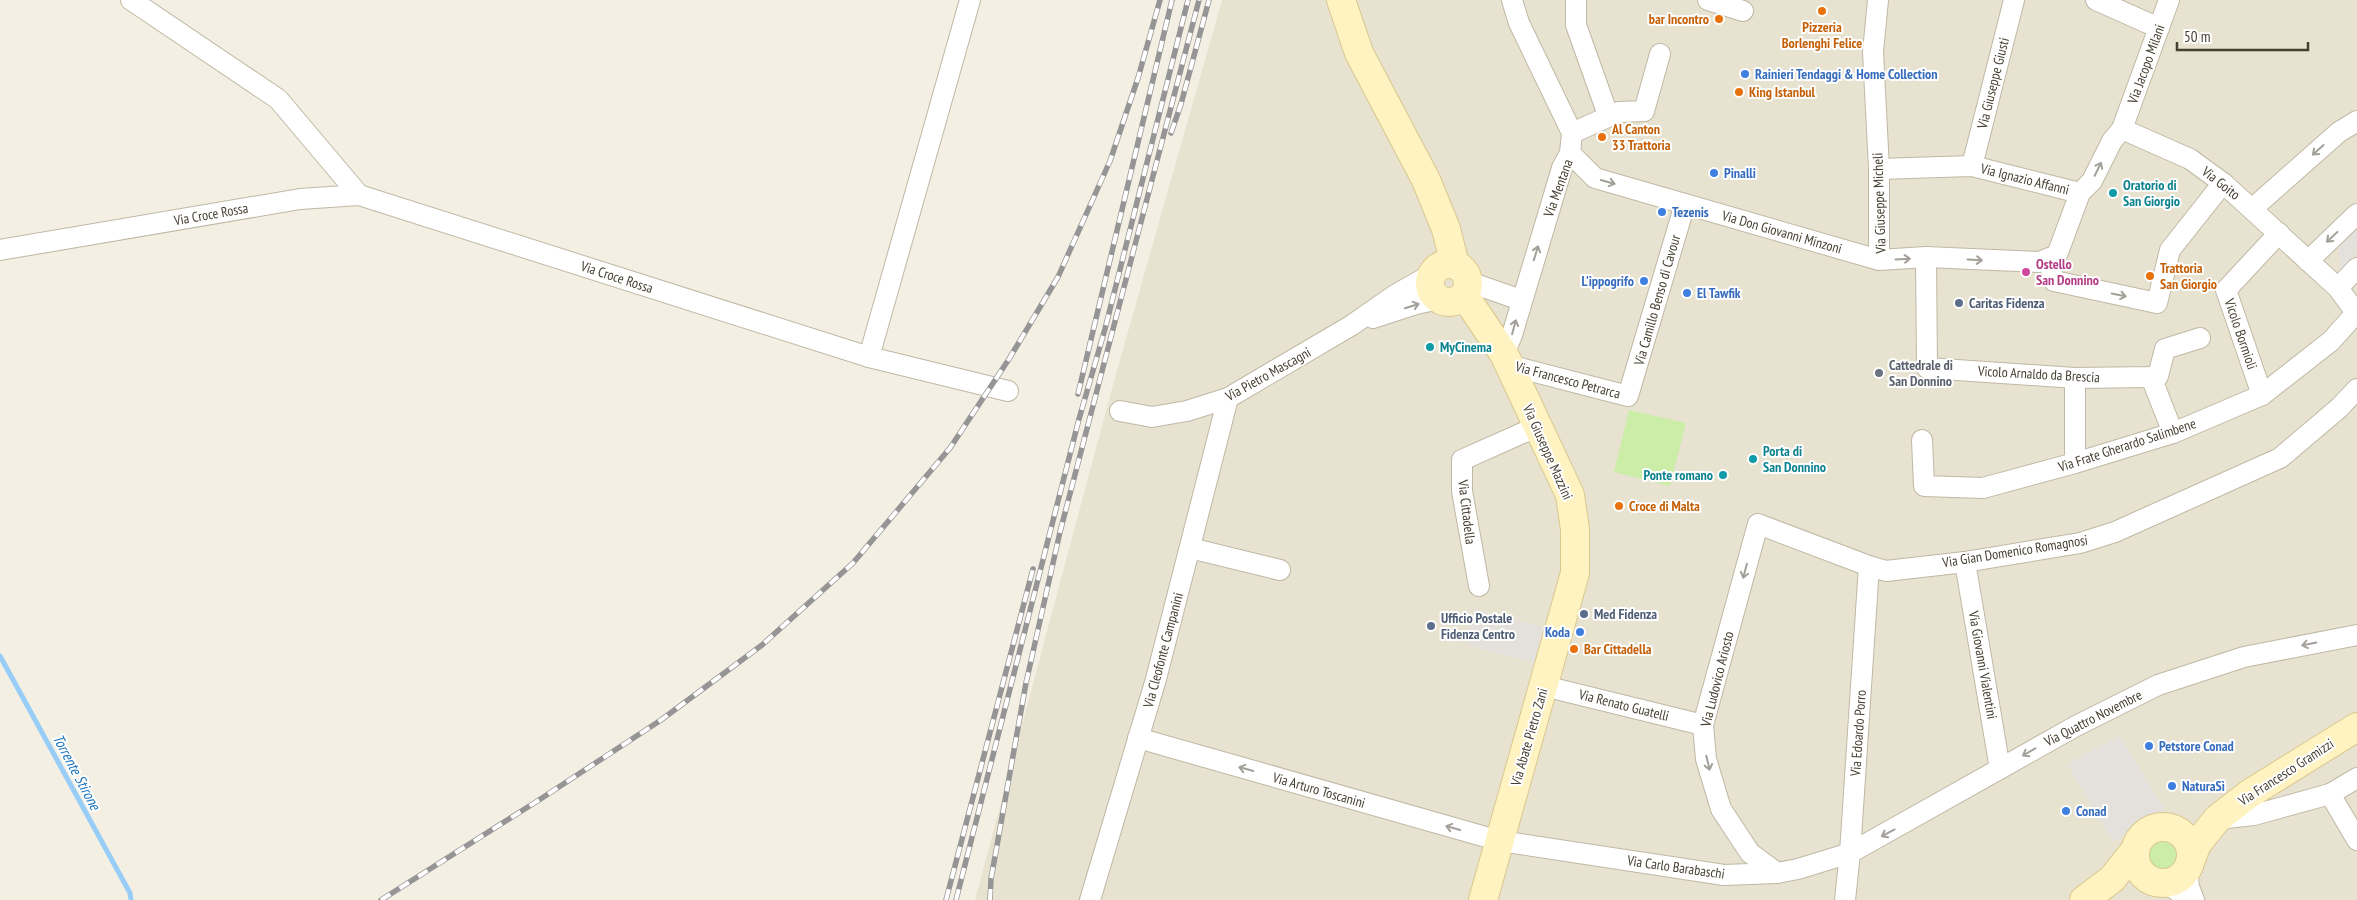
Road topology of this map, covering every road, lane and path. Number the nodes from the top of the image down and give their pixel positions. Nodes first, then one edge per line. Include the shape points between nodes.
1 (131, 0) edge
2 (970, 0) edge
3 (1341, 0) edge
4 (1512, 0) edge
5 (1576, 0) edge
6 (1708, 0) edge
7 (2014, 0) edge
8 (2096, 0) edge
9 (2169, 0) edge
10 (1877, 2) edge
11 (1743, 11) dead end
12 (2159, 28) junction
13 (1660, 54) dead end
14 (1608, 115) junction
15 (2357, 121) edge
16 (2122, 129) junction
17 (1572, 132) junction
18 (1570, 153) junction
19 (1972, 166) junction
20 (1879, 169) junction
21 (2223, 183) junction
22 (2080, 193) junction
23 (359, 196) junction
24 (1685, 204) junction
25 (2252, 208) junction
26 (2357, 214) edge
27 (2279, 233) junction
28 (0, 250) edge
29 (1926, 258) junction
30 (2048, 259) junction
31 (1879, 260) junction
32 (2308, 261) junction
33 (2357, 268) edge
34 (1448, 284) junction
35 (2338, 288) junction
36 (1521, 300) junction
37 (2356, 314) edge
38 (2200, 338) dead end
39 (869, 357) junction
40 (1506, 359) junction
41 (2151, 377) junction
42 (2075, 378) junction
43 (2357, 389) edge
44 (1008, 391) dead end
45 (2262, 395) junction
46 (1628, 396) joint
47 (1228, 398) junction
48 (1120, 411) dead end
49 (1538, 426) junction
50 (2173, 433) junction
51 (1922, 440) dead end
52 (2075, 463) junction
53 (1758, 524) joint
54 (1190, 548) junction
55 (1965, 562) junction
56 (1869, 566) junction
57 (1280, 570) dead end
58 (1575, 573) joint
59 (1479, 586) dead end
60 (2357, 635) edge
61 (1544, 686) junction
62 (1703, 725) junction
63 (2357, 727) edge
64 (1138, 738) junction
65 (2000, 769) junction
66 (2357, 778) edge
67 (2330, 794) junction
68 (2216, 819) junction
69 (2171, 829) junction
70 (2357, 840) edge
71 (1500, 841) junction
72 (2135, 850) junction
73 (1850, 853) junction
74 (1777, 873) junction
75 (2175, 874) junction
76 (2090, 897) edge
77 (1090, 900) edge
78 (1483, 900) edge
79 (1844, 900) edge
80 (2190, 900) edge
81 (2194, 900) edge

1 - 23 street via 278,99
2 - 39 street
3 - 34 street via 1359,53 1426,180 1446,229
4 - 17 street
5 - 14 street via 1576,24
6 - 11 street
7 - 19 street, Via Giuseppe Giusti
8 - 12 street
9 - 12 street, Via Jacopo Milani
10 - 20 street, Via Giuseppe Micheli via 1873,52
12 - 16 street, Via Jacopo Milani
13 - 14 street via 1644,111
14 - 17 street
15 -> 25 street via 2339,132
16 - 21 street, Via Goito via 2190,159
22 -> 16 street, Via Jacopo Milani via 2092,181 2112,141
17 - 18 street, Via Mentana
18 -> 24 street, Via Don Giovanni Minzoni via 1596,178
36 -> 18 street, Via Mentana via 1562,168
19 - 20 street, Via Ignazio Affanni
19 - 22 street, Via Ignazio Affanni
20 - 31 street, Via Giuseppe Micheli
21 - 25 street, Via Goito
30 -> 21 street via 2054,282 2157,303 2170,250
22 - 30 street, Via Jacopo Milani via 2057,255
23 - 28 street, Via Croce Rossa via 300,199
23 - 39 street, Via Croce Rossa
24 - 31 street, Via Don Giovanni Minzoni
24 - 46 street, Via Camillo Benso di Cavour
25 - 27 street, Via Goito
26 -> 32 street
27 - 32 street, Via Goito
27 - 45 street, Vicolo Bormioli via 2226,290
29 -> 30 street, Via Giuseppe Micheli via 2038,262
31 -> 29 street, Via Giuseppe Micheli
29 - 42 street, Vicolo Arnaldo da Brescia via 1927,368
32 - 35 street, Via Goito
33 - 35 street
34 - 36 street
34 - 40 street, Via Giuseppe Mazzini via 1468,332
34 - 47 street, Via Pietro Mascagni via 1395,295 1352,325
35 - 37 street, Via Goito
40 -> 36 street, Via Mentana
37 - 45 street, Via Frate Gherardo Salimbene via 2331,341
38 - 41 street via 2165,349 2158,376
39 - 44 street, Via Croce Rossa
40 - 46 street, Via Francesco Petrarca
40 - 49 street, Via Giuseppe Mazzini
41 - 42 street, Vicolo Arnaldo da Brescia
41 - 50 street
42 - 52 street
43 - 55 street, Via Gian Domenico Romagnosi via 2280,458 2115,532 2080,543
45 - 50 street, Via Frate Gherardo Salimbene
47 - 48 street, Via Pietro Mascagni via 1152,417
47 - 54 street, Via Cleofonte Campanini
49 - 58 street, Via Giuseppe Mazzini via 1570,495 1575,529
49 - 59 street, Via Cittadella via 1462,460 1462,491
50 - 52 street, Via Frate Gherardo Salimbene
51 - 52 street, Via Frate Gherardo Salimbene via 1924,486 1983,488
53 - 56 street, Via Gian Domenico Romagnosi
53 -> 62 street, Via Ludovico Ariosto
54 - 57 street
54 - 64 street, Via Cleofonte Campanini
55 - 56 street, Via Gian Domenico Romagnosi via 1886,570
55 - 65 street, Via Giovanni Vialentini
56 - 73 street, Via Edoardo Porro
58 - 61 street, Via Abate Pietro Zani
60 -> 65 street, Via Quattro Novembre via 2244,657 2158,685
61 - 62 street, Via Renato Guatelli
61 - 71 street, Via Abate Pietro Zani
62 -> 74 street, Via Ludovico Ariosto via 1706,759 1721,809 1750,853
63 - 68 street, Via Francesco Gramizzi via 2257,789
71 -> 64 street, Via Arturo Toscanini
64 - 77 street, Via Cleofonte Campanini
65 -> 73 street, Via Quattro Novembre
66 - 67 street
67 - 68 street via 2254,815
67 - 70 street
68 - 69 street, Via Francesco Gramizzi
68 - 75 street, Via Francesco Gramizzi
69 - 72 street, Via Francesco Gramizzi via 2162,827 2148,831
69 - 75 street via 2184,838 2190,854
71 - 74 street, Via Carlo Barabaschi via 1724,875
71 - 78 street, Via Abate Pietro Zani
72 - 75 street via 2136,865 2145,877
72 - 76 street, Via Francesco Gramizzi via 2112,879
73 - 74 street, Via Carlo Barabaschi
73 - 79 street, Via Edoardo Porro
75 - 76 street, Via Francesco Gramizzi via 2131,883
75 - 80 street
75 - 81 street via 2189,887

